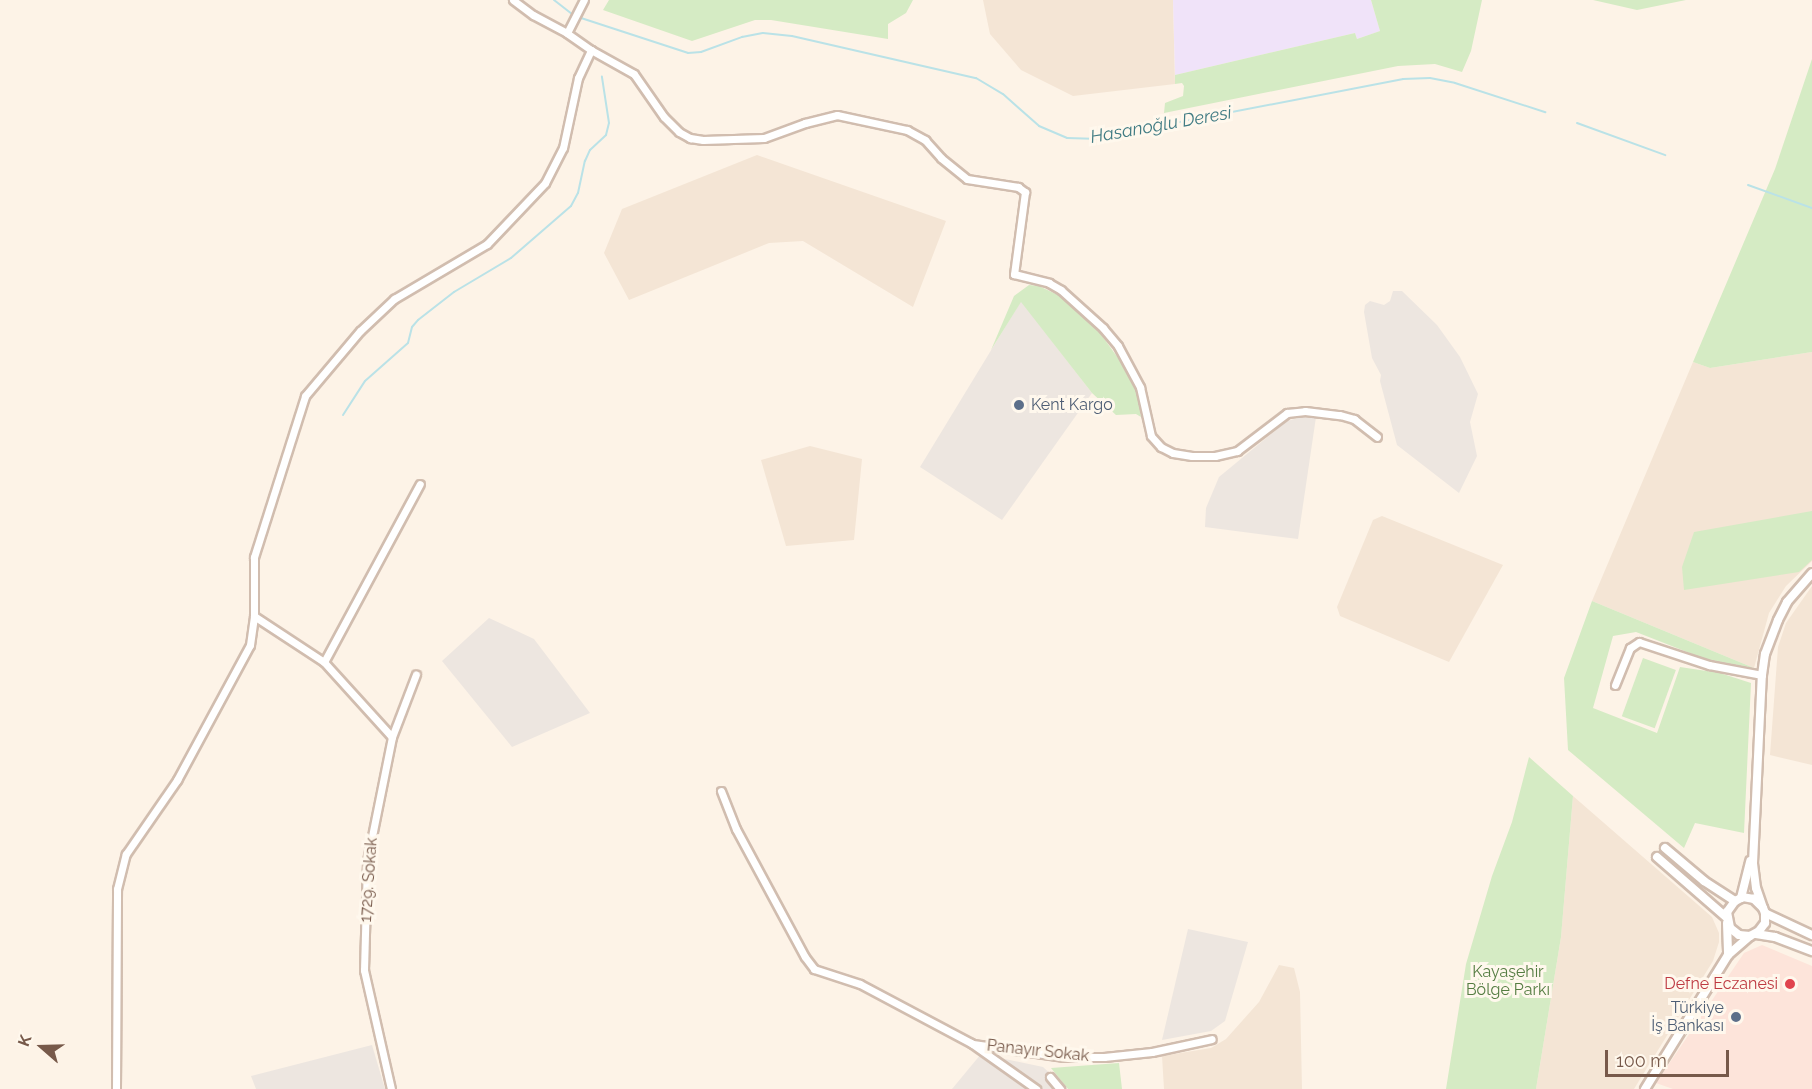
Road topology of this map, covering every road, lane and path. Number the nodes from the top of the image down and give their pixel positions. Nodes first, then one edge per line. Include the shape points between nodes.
1 (513, 0) edge
2 (584, 3) edge
3 (567, 33) junction
4 (591, 50) junction
5 (1377, 437) dead end
6 (420, 484) dead end
7 (1812, 573) edge
8 (254, 616) junction
9 (324, 662) junction
10 (416, 674) dead end
11 (1762, 675) junction
12 (1615, 685) dead end
13 (392, 737) junction
14 (721, 791) dead end
15 (1665, 848) dead end
16 (1753, 849) junction
17 (1657, 857) dead end
18 (1738, 899) junction
19 (1764, 911) junction
20 (1727, 920) junction
21 (1753, 935) junction
22 (1812, 935) edge
23 (1812, 951) edge
24 (1728, 955) junction
25 (1212, 1039) dead end
26 (971, 1043) junction
27 (1050, 1077) dead end
28 (1648, 1088) edge
29 (116, 1089) edge
30 (391, 1089) edge
31 (1036, 1089) edge
32 (1060, 1089) edge

1 - 3 street
2 - 3 street
3 - 4 street
4 - 5 street via 634,74 664,117 690,138 764,138 837,115 907,130 925,140 940,158 967,178 1018,187 1025,192 1014,274 1061,290 1103,328 1118,346 1140,387 1151,436 1173,453 1215,456 1237,451 1287,413 1305,411 1354,419
4 - 8 street via 578,78 563,148 551,174 532,199 487,244 393,299 305,396 255,557
6 - 9 street
7 - 11 street via 1787,602 1778,620
8 - 9 street
8 - 29 street via 250,645 238,672 214,706 177,780 126,854 117,889
9 - 13 street
10 - 13 street, 1729. Sokak
11 - 12 street via 1709,665 1639,642 1630,648
11 - 16 street
13 - 30 street, 1729. Sokak via 367,861 363,970
14 - 26 street via 736,829 814,969 860,984
15 - 18 street via 1704,881
16 - 18 street
16 - 19 street via 1754,876
17 - 20 street
18 - 19 street via 1754,898
18 - 20 street via 1728,908
19 - 21 street via 1762,927
19 - 22 street
20 - 21 street via 1734,932
20 - 24 street
21 - 23 street via 1775,937
21 - 24 street
24 - 28 street
25 - 26 street, Panayır Sokak via 1104,1057 1064,1057
26 - 31 street
27 - 32 street

